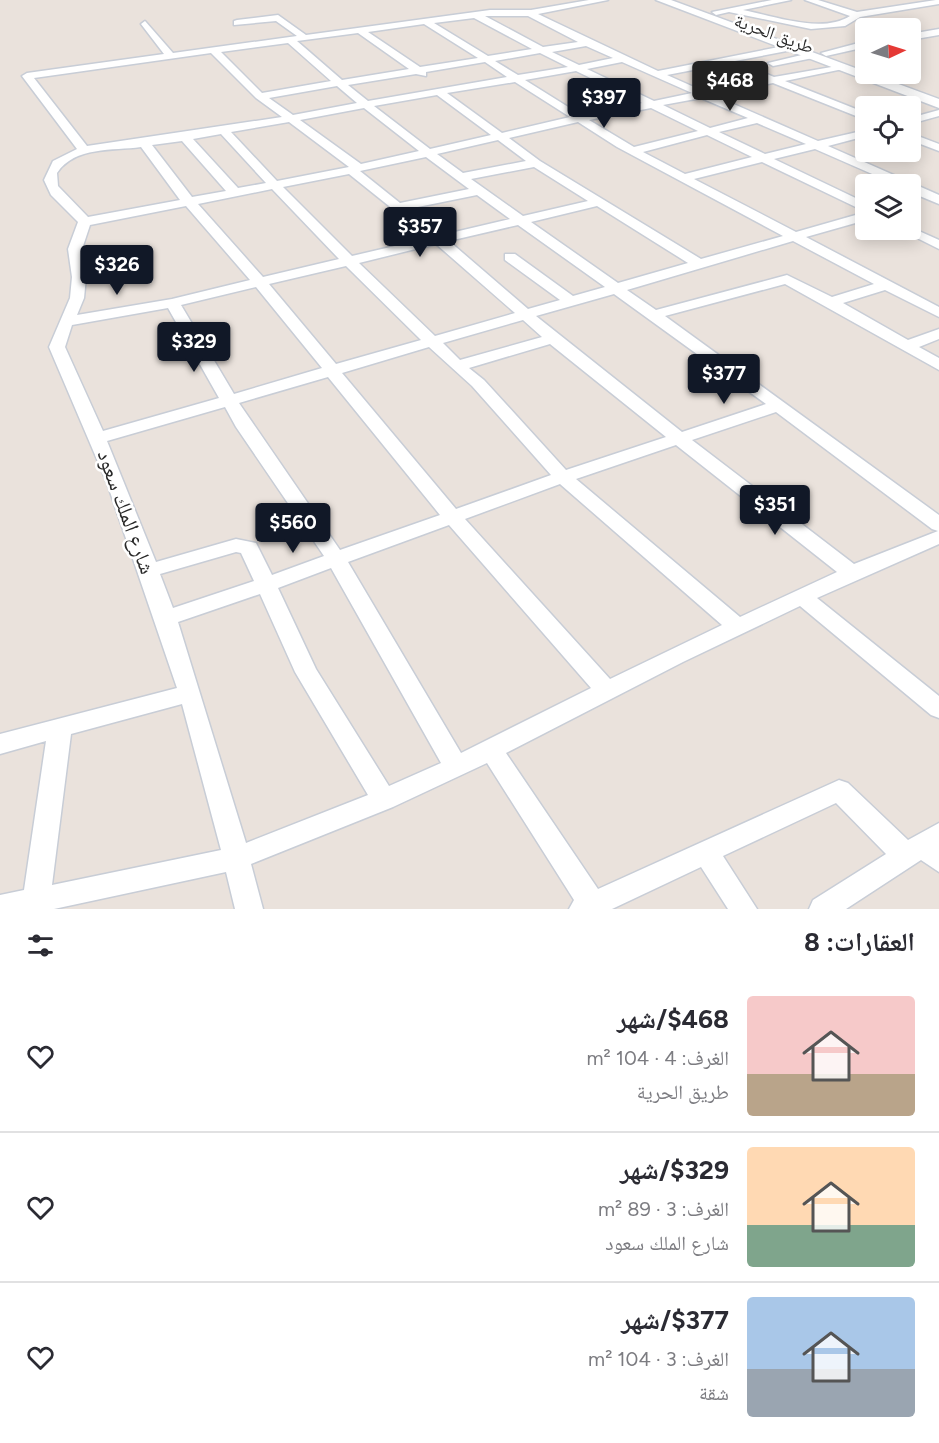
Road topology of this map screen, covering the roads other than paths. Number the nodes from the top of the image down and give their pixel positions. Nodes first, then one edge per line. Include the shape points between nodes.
1 (563, 0) edge
2 (604, 0) edge
3 (661, 0) edge
4 (682, 0) edge
5 (787, 0) edge
6 (809, 0) edge
7 (882, 0) edge
8 (771, 1) edge
9 (938, 2) edge
10 (516, 7) junction
11 (908, 7) junction
12 (730, 10) junction
13 (716, 12) junction
14 (490, 13) junction
15 (528, 13) junction
16 (928, 14) dead end
17 (476, 15) junction
18 (857, 15) junction
19 (857, 18) edge
20 (426, 21) junction
21 (144, 24) dead end
22 (245, 30) dead end
23 (360, 30) junction
24 (855, 30) edge
25 (939, 32) edge
26 (921, 35) edge
27 (305, 38) junction
28 (290, 40) junction
29 (587, 43) junction
30 (855, 46) edge
31 (789, 48) junction
32 (213, 50) junction
33 (543, 51) junction
34 (826, 53) junction
35 (758, 54) junction
36 (170, 56) junction
37 (810, 56) junction
38 (624, 59) junction
39 (489, 60) junction
40 (723, 60) junction
41 (779, 62) junction
42 (840, 66) junction
43 (855, 67) edge
44 (578, 68) junction
45 (744, 69) junction
46 (855, 69) edge
47 (417, 71) junction
48 (807, 73) junction
49 (855, 73) edge
50 (656, 74) junction
51 (517, 79) junction
52 (774, 80) junction
53 (337, 83) junction
54 (893, 84) edge
55 (909, 84) edge
56 (795, 88) junction
57 (443, 92) junction
58 (704, 95) junction
59 (939, 95) edge
60 (260, 96) junction
61 (939, 104) edge
62 (364, 105) junction
63 (655, 105) junction
64 (855, 113) edge
65 (939, 113) edge
66 (291, 119) junction
67 (758, 119) junction
68 (921, 119) edge
69 (578, 120) junction
70 (224, 131) junction
71 (709, 132) junction
72 (499, 136) junction
73 (855, 136) edge
74 (185, 137) junction
75 (921, 141) edge
76 (144, 143) junction
77 (816, 145) junction
78 (939, 148) edge
79 (85, 151) junction
80 (632, 151) junction
81 (428, 153) junction
82 (762, 157) junction
83 (536, 163) junction
84 (355, 169) junction
85 (881, 174) edge
86 (462, 177) junction
87 (686, 177) junction
88 (277, 185) junction
89 (478, 191) junction
90 (921, 191) edge
91 (235, 193) junction
92 (936, 197) edge
93 (921, 200) edge
94 (189, 201) junction
95 (598, 202) junction
96 (855, 203) edge
97 (399, 207) junction
98 (518, 219) junction
99 (855, 219) edge
100 (85, 222) junction
101 (795, 236) junction
102 (921, 236) edge
103 (437, 238) junction
104 (939, 245) edge
105 (510, 256) dead end
106 (350, 260) junction
107 (699, 264) junction
108 (259, 282) junction
109 (886, 285) junction
110 (615, 289) junction
111 (572, 302) junction
112 (831, 302) junction
113 (172, 303) junction
114 (939, 314) edge
115 (529, 315) junction
116 (653, 315) junction
117 (69, 321) junction
118 (939, 334) edge
119 (554, 338) junction
120 (432, 342) junction
121 (908, 346) junction
122 (939, 365) edge
123 (457, 366) junction
124 (333, 370) junction
125 (229, 398) junction
126 (779, 405) junction
127 (99, 438) junction
128 (680, 438) junction
129 (563, 477) junction
130 (452, 517) junction
131 (939, 525) edge
132 (939, 537) edge
133 (336, 560) junction
134 (148, 571) junction
135 (852, 573) junction
136 (264, 585) junction
137 (804, 598) junction
138 (164, 619) junction
139 (738, 627) junction
140 (606, 690) junction
141 (188, 694) junction
142 (934, 698) edge
143 (60, 729) junction
144 (0, 744) edge
145 (492, 750) junction
146 (456, 767) junction
147 (384, 800) junction
148 (927, 849) edge
149 (707, 854) junction
150 (237, 858) junction
151 (38, 898) junction
152 (0, 908) edge
153 (591, 908) edge
154 (249, 909) edge
155 (743, 909) edge
156 (823, 909) edge

1 - 10 street
2 - 15 street
3 - 31 main road, طريق الحرية
4 - 13 main road, طريق الحرية
5 - 8 street
6 - 18 street
7 - 11 street
8 - 12 street
9 - 11 street
10 - 14 street
10 - 15 street
11 - 16 street
11 - 18 street
12 - 13 street
12 - 24 street via 796,24
13 - 34 main road, طريق الحرية
14 - 15 street
14 - 17 street
15 - 29 street
17 - 20 street
17 - 33 street
18 - 19 street
20 - 23 street
20 - 39 street
21 - 36 street
22 - 27 street via 237,23 278,13
23 - 27 street
23 - 47 street
25 - 26 street
27 - 28 street
28 - 32 street via 256,40
28 - 53 street
29 - 33 street
29 - 38 street
30 - 34 street
31 - 35 street
31 - 37 main road, طريق الحرية
32 - 36 street
32 - 60 street
33 - 39 street
33 - 44 street
34 - 43 main road, طريق الحرية
35 - 40 street
35 - 41 street
36 - 79 street via 27,76
37 - 41 street
37 - 42 main road, طريق الحرية
38 - 44 street
38 - 50 street
39 - 47 street
39 - 51 street
40 - 45 street
40 - 50 street
41 - 45 street
41 - 48 street
42 - 46 main road, طريق الحرية
42 - 48 street
44 - 51 street
44 - 63 street
45 - 52 street
47 - 53 street
47 - 57 street
48 - 52 street
49 - 56 street
50 - 58 street
51 - 57 street
51 - 69 street
52 - 56 street
52 - 58 street
53 - 60 street
53 - 62 street
54 - 61 main road, طريق الحرية
55 - 59 main road
56 - 64 street
57 - 62 street
57 - 72 street
58 - 63 street
58 - 67 street
60 - 66 street
62 - 66 street
62 - 81 street
63 - 69 street
63 - 71 street
65 - 68 street
66 - 70 street
66 - 84 street
67 - 71 street
67 - 77 street
69 - 72 street
69 - 80 street
70 - 74 street
70 - 88 street
71 - 80 street
71 - 82 street
72 - 81 street
72 - 83 street
73 - 77 street
74 - 76 street
74 - 91 street
75 - 78 street
76 - 79 street
76 - 94 street
77 - 82 street
77 - 85 street
79 - 100 street via 61,160 50,174 50,183 56,196 75,207
80 - 87 street
81 - 84 street
81 - 86 street
82 - 87 street
82 - 96 street
83 - 86 street
83 - 95 street
84 - 88 street
84 - 97 street
86 - 89 street
87 - 101 street
88 - 91 street
88 - 106 street
89 - 97 street
89 - 98 street
90 - 92 street
91 - 94 street
92 - 93 street
94 - 100 street
94 - 108 street
95 - 98 street
95 - 107 street
97 - 103 street
98 - 103 street
98 - 110 street
99 - 101 street
100 - 117 street, شارع الملك سعود via 75,249 79,289
101 - 107 street
101 - 109 street
102 - 104 street
103 - 106 street
103 - 115 street
105 - 111 street
106 - 108 street
106 - 120 street
107 - 110 street
108 - 113 street
108 - 124 street
109 - 112 street
109 - 114 street
110 - 111 street
110 - 116 street
111 - 115 street
112 - 116 street via 794,281 780,279
112 - 121 street
113 - 117 street
113 - 125 street
115 - 119 street
115 - 120 street
116 - 126 street
117 - 127 street, شارع الملك سعود via 57,347
118 - 121 street
119 - 123 street
119 - 128 street
120 - 123 street
120 - 124 street
121 - 122 street
123 - 129 street via 478,383
124 - 125 street
124 - 130 street
125 - 127 street
125 - 133 street
126 - 128 street
126 - 131 street
127 - 134 street, شارع الملك سعود
128 - 129 street
128 - 135 street
129 - 130 street
129 - 139 street
130 - 133 street
130 - 140 street
132 - 135 street
133 - 136 street
133 - 146 street
134 - 136 street via 242,545 250,550
134 - 138 street, شارع الملك سعود
135 - 137 street
136 - 138 street
136 - 147 street via 306,672
137 - 139 street
137 - 142 street
138 - 141 street, شارع الملك سعود
139 - 140 street
140 - 145 street
141 - 143 street
141 - 150 street, شارع الملك سعود
143 - 144 street
143 - 151 street
145 - 146 street
145 - 153 street
146 - 147 street
147 - 150 street
148 - 149 street via 839,790
148 - 156 street
149 - 153 street
149 - 155 street
150 - 151 street
150 - 154 street, شارع الملك سعود
151 - 152 street

